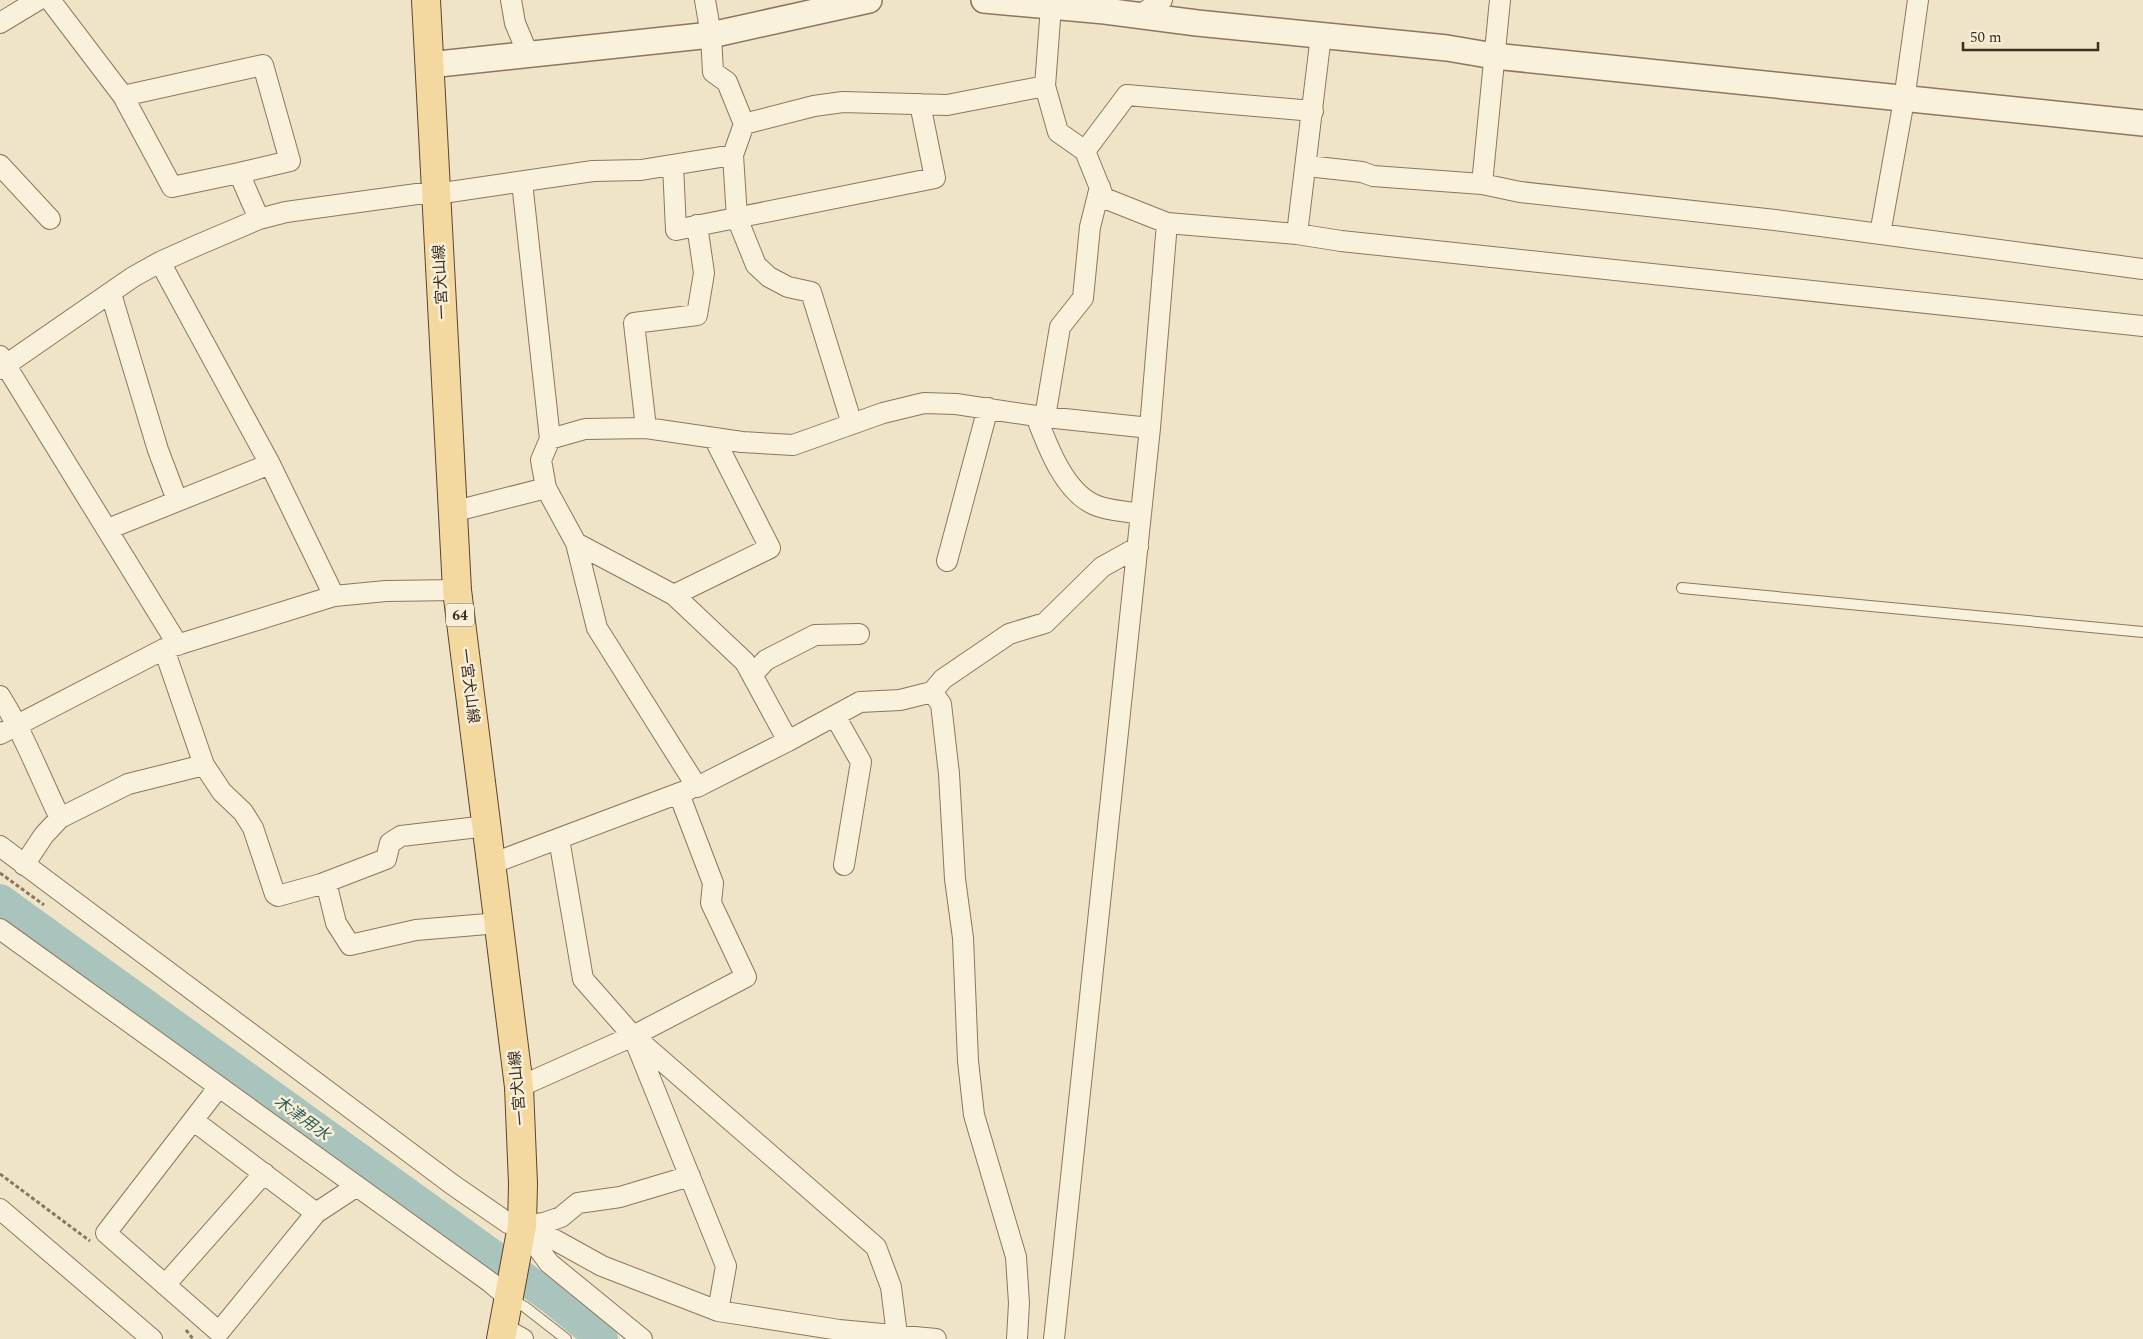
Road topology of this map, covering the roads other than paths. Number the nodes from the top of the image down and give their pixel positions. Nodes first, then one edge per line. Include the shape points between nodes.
1 (38, 0) edge
2 (50, 0) edge
3 (426, 0) edge
4 (511, 0) edge
5 (705, 0) edge
6 (869, 0) edge
7 (984, 0) edge
8 (1162, 0) edge
9 (1500, 0) edge
10 (1918, 0) edge
11 (1051, 6) junction
12 (1140, 15) junction
13 (0, 23) edge
14 (711, 35) junction
15 (1321, 35) junction
16 (528, 54) junction
17 (1494, 56) junction
18 (429, 65) junction
19 (1045, 86) junction
20 (123, 96) junction
21 (1904, 100) junction
22 (920, 104) junction
23 (1313, 111) junction
24 (2143, 123) edge
25 (744, 124) junction
26 (1085, 151) junction
27 (732, 155) junction
28 (0, 165) edge
29 (673, 165) junction
30 (1307, 166) junction
31 (239, 173) junction
32 (522, 182) junction
33 (1482, 184) junction
34 (1100, 187) junction
35 (436, 194) junction
36 (737, 218) junction
37 (50, 219) dead end
38 (259, 219) junction
39 (1167, 224) junction
40 (697, 225) junction
41 (1297, 234) junction
42 (1880, 234) junction
43 (160, 262) junction
44 (2143, 268) edge
45 (111, 294) junction
46 (2143, 326) edge
47 (2, 363) edge
48 (988, 408) junction
49 (1041, 416) junction
50 (852, 424) junction
51 (646, 428) junction
52 (1150, 428) junction
53 (714, 438) junction
54 (550, 439) junction
55 (270, 464) junction
56 (546, 488) junction
57 (177, 500) junction
58 (452, 512) junction
59 (1141, 514) junction
60 (108, 529) junction
61 (576, 544) junction
62 (1138, 547) junction
63 (946, 561) dead end
64 (1682, 588) dead end
65 (457, 590) junction
66 (674, 595) junction
67 (334, 596) junction
68 (2143, 632) edge
69 (859, 634) dead end
70 (171, 647) junction
71 (752, 675) junction
72 (932, 692) junction
73 (0, 696) edge
74 (835, 716) junction
75 (17, 724) junction
76 (0, 734) edge
77 (788, 741) junction
78 (204, 765) junction
79 (688, 790) junction
80 (60, 818) junction
81 (487, 826) junction
82 (559, 839) junction
83 (0, 846) edge
84 (492, 864) junction
85 (24, 865) junction
86 (844, 865) dead end
87 (326, 882) junction
88 (499, 923) junction
89 (0, 929) edge
90 (633, 1036) junction
91 (520, 1087) junction
92 (218, 1088) junction
93 (194, 1121) junction
94 (264, 1173) junction
95 (690, 1176) junction
96 (358, 1186) junction
97 (0, 1209) edge
98 (316, 1213) junction
99 (522, 1226) junction
100 (165, 1285) junction
101 (509, 1298) junction
102 (718, 1311) junction
103 (509, 1335) edge
104 (897, 1335) junction
105 (152, 1339) edge
106 (566, 1339) edge
107 (642, 1339) edge
108 (936, 1339) edge
109 (1017, 1339) edge
110 (1054, 1339) edge

1 - 13 street
2 - 20 street
3 - 18 main road, 一宮犬山線 / 64
4 - 16 street via 514,23
5 - 14 street
6 - 14 street
7 - 11 street
8 - 12 street
9 - 17 street
10 - 21 street
11 - 12 street
11 - 19 street
12 - 15 street
14 - 16 street
14 - 25 street via 712,72 727,82
15 - 17 street
15 - 23 street
16 - 18 street
17 - 21 street
17 - 33 street
18 - 35 main road, 一宮犬山線 / 64
19 - 22 street via 947,105
19 - 26 street via 1058,132
20 - 31 street via 172,187
20 - 31 street via 263,65 290,161
21 - 24 street
21 - 42 street
22 - 25 street via 842,102
22 - 36 street via 935,178
23 - 26 street via 1127,95
23 - 30 street
25 - 27 street
26 - 34 street
27 - 29 street
27 - 36 street
28 - 37 street
29 - 32 street via 640,170 593,171
29 - 40 street via 676,230
30 - 33 street via 1373,176
30 - 41 street
31 - 38 street
32 - 35 street
32 - 54 street
33 - 42 street via 1520,192
34 - 39 street via 1104,198
34 - 49 street via 1090,227 1083,298 1060,327
35 - 38 street via 286,212
35 - 58 main road, 一宮犬山線 / 64
36 - 40 street
36 - 50 street via 756,265 769,277 788,287 811,292
38 - 43 street
39 - 41 street
39 - 52 street
40 - 51 street via 704,273 696,315 634,323
41 - 46 street
42 - 44 street
43 - 45 street
43 - 55 street
45 - 47 street
45 - 57 street via 158,450
47 - 60 street
48 - 49 street
48 - 50 street via 924,403
48 - 63 street
49 - 52 street
49 - 59 street via 1050,454 1086,500 1096,506
50 - 53 street via 792,445
51 - 53 street
51 - 54 street via 585,429
52 - 59 street
53 - 66 street via 770,548
54 - 56 street via 541,460
55 - 57 street
55 - 67 street
56 - 58 street
56 - 61 street
57 - 60 street
58 - 65 main road, 一宮犬山線 / 64
59 - 62 street
60 - 70 street
61 - 66 street
61 - 79 street via 598,628
62 - 72 street via 1102,567 1045,623 1008,634 943,679
62 - 110 street
64 - 68 lane
65 - 67 street
65 - 81 main road, 一宮犬山線 / 64
66 - 71 street via 745,662
67 - 70 street
69 - 71 street via 815,635 766,660
70 - 75 street
70 - 78 street
71 - 77 street
72 - 74 street via 900,700 860,702
72 - 109 street via 940,704 949,774 974,1116 1016,1257
73 - 75 street
74 - 77 street
74 - 86 street via 861,762
75 - 76 street
75 - 80 street
77 - 79 street
78 - 80 street via 128,784
78 - 87 street via 253,828 275,894 278,896
79 - 82 street
79 - 90 street via 713,883 711,903 746,977
80 - 85 street
81 - 84 main road, 一宮犬山線 / 64
81 - 87 street via 401,836 390,843 386,859
82 - 84 street
82 - 90 street via 583,980
83 - 85 street
84 - 88 main road, 一宮犬山線 / 64
85 - 99 street via 453,1185 508,1223
87 - 88 street via 336,922 350,945 416,930
88 - 91 main road, 一宮犬山線 / 64
89 - 92 street
90 - 91 street
90 - 95 street
90 - 104 street via 876,1247 891,1287
91 - 99 main road, 一宮犬山線 / 64
92 - 93 street
92 - 96 street
93 - 94 street
93 - 100 street via 106,1234
94 - 98 street
94 - 100 street
95 - 99 street via 620,1197 578,1203 561,1217
95 - 102 street via 726,1266
96 - 98 street
96 - 101 street
97 - 105 street
98 - 100 street via 219,1332
99 - 101 main road, 一宮犬山線 / 64
99 - 102 street via 602,1266
99 - 107 street via 549,1263
101 - 103 main road, 一宮犬山線 / 64
101 - 106 lane via 526,1307
102 - 104 street via 839,1330
104 - 108 street

